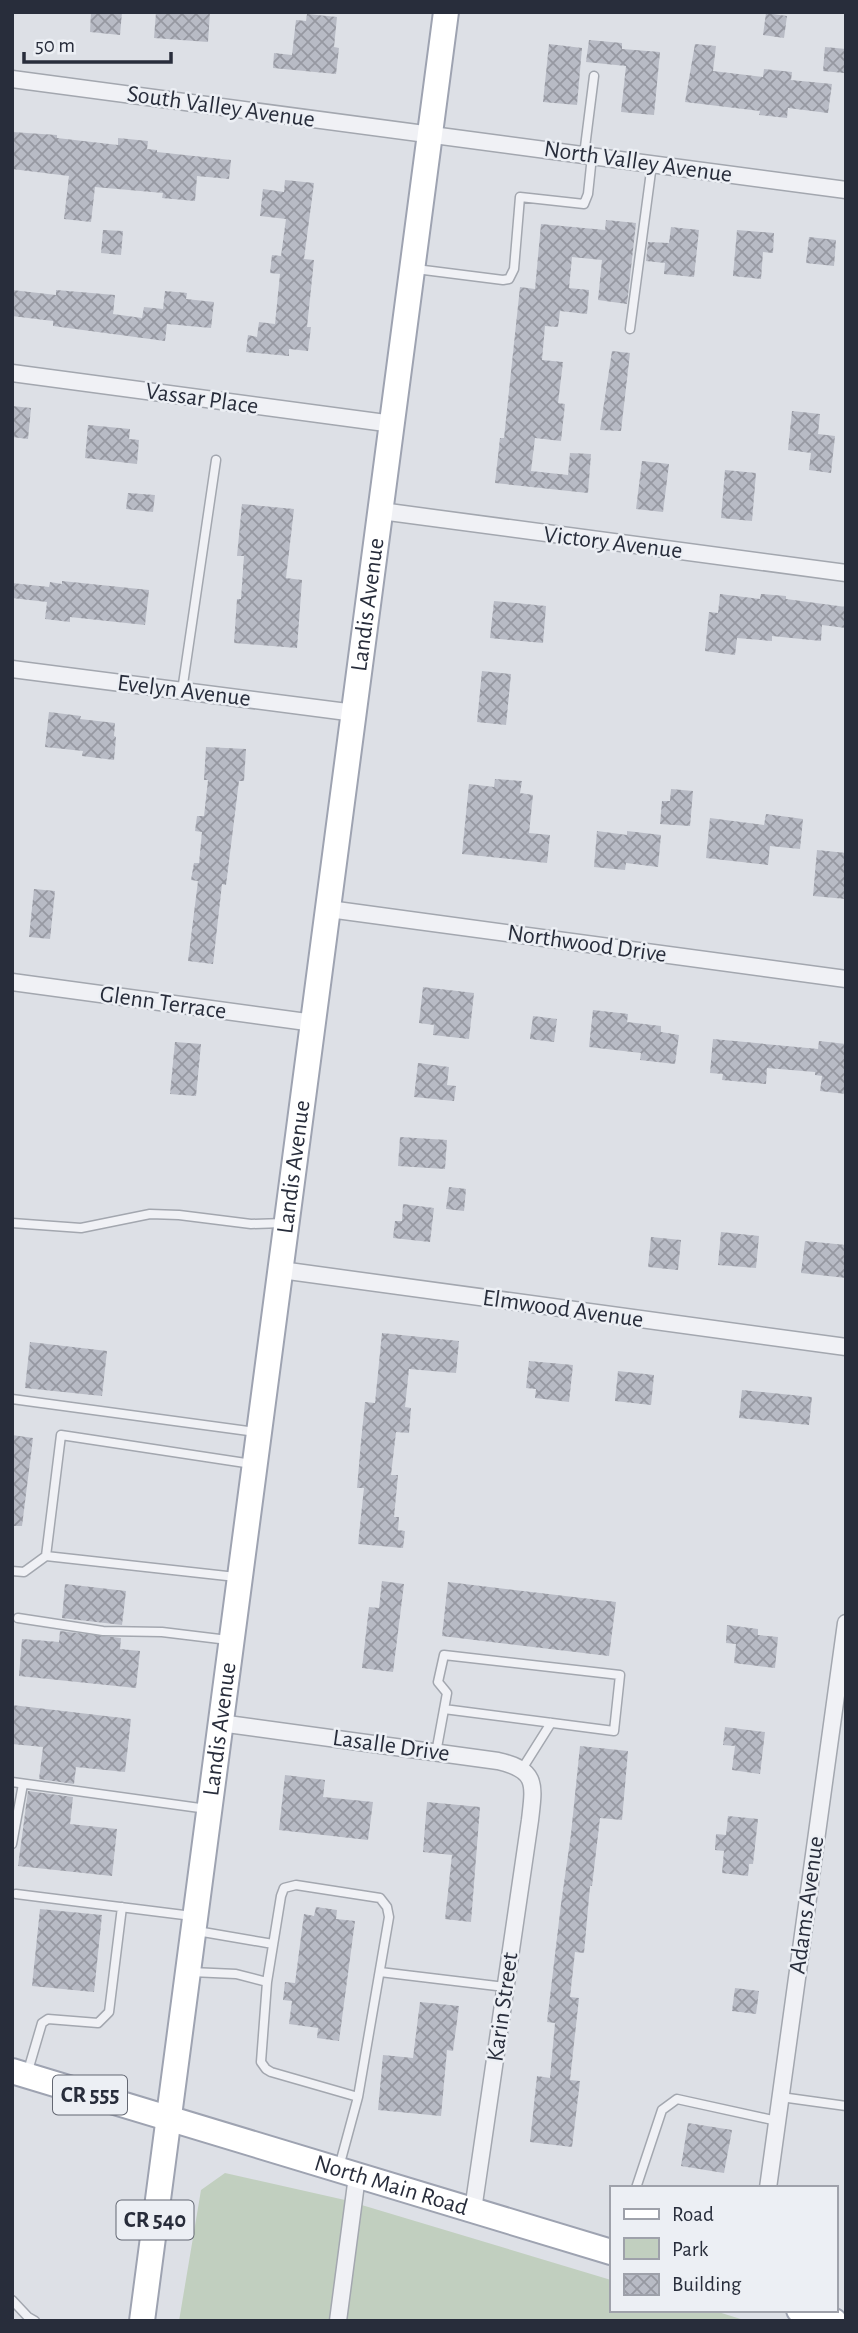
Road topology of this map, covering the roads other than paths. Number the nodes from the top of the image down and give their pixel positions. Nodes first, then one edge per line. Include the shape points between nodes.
1 (446, 12) edge
2 (594, 76) dead end
3 (12, 79) edge
4 (430, 135) junction
5 (588, 155) junction
6 (652, 164) junction
7 (846, 190) edge
8 (412, 269) junction
9 (630, 329) dead end
10 (12, 373) edge
11 (393, 424) junction
12 (216, 460) dead end
13 (381, 511) junction
14 (846, 573) edge
15 (12, 669) edge
16 (182, 691) junction
17 (355, 713) junction
18 (329, 909) junction
19 (846, 979) edge
20 (12, 982) edge
21 (314, 1023) junction
22 (12, 1223) edge
23 (287, 1223) junction
24 (281, 1270) junction
25 (846, 1347) edge
26 (12, 1399) edge
27 (259, 1432) junction
28 (255, 1464) junction
29 (46, 1556) junction
30 (12, 1571) edge
31 (240, 1578) junction
32 (18, 1618) dead end
33 (846, 1623) edge
34 (231, 1640) junction
35 (444, 1709) junction
36 (840, 1715) edge
37 (220, 1723) junction
38 (551, 1723) junction
39 (436, 1752) junction
40 (522, 1769) junction
41 (12, 1782) edge
42 (23, 1784) junction
43 (209, 1809) junction
44 (12, 1844) edge
45 (16, 1894) dead end
46 (121, 1907) junction
47 (194, 1923) junction
48 (273, 1944) junction
49 (188, 1972) junction
50 (380, 1972) junction
51 (267, 1982) junction
52 (506, 1987) junction
53 (20, 2073) edge
54 (358, 2097) junction
55 (781, 2097) junction
56 (846, 2106) edge
57 (169, 2119) junction
58 (777, 2121) junction
59 (348, 2173) junction
60 (637, 2186) edge
61 (768, 2186) edge
62 (473, 2210) junction
63 (610, 2252) edge
64 (12, 2300) edge
65 (805, 2312) edge
66 (35, 2321) edge
67 (142, 2321) edge
68 (338, 2321) edge
69 (834, 2321) edge

1 - 4 main road, Landis Avenue
2 - 5 lane
3 - 4 street, South Valley Avenue
4 - 5 street, North Valley Avenue
4 - 8 main road, Landis Avenue
5 - 6 street, North Valley Avenue
5 - 8 lane via 584,204 520,197 514,269 509,279
6 - 7 street, North Valley Avenue
6 - 9 lane
8 - 11 main road, Landis Avenue
10 - 11 street, Vassar Place
11 - 13 main road, Landis Avenue
12 - 16 lane
13 - 14 street, Victory Avenue
13 - 17 main road, Landis Avenue
15 - 16 street, Evelyn Avenue
16 - 17 street, Evelyn Avenue
17 - 18 main road, Landis Avenue
18 - 19 street, Northwood Drive
18 - 21 main road, Landis Avenue
20 - 21 street, Glenn Terrace
21 - 23 main road, Landis Avenue
22 - 23 lane via 81,1228 150,1214
23 - 24 main road, Landis Avenue
24 - 25 street, Elmwood Avenue
24 - 27 main road, Landis Avenue
26 - 27 lane
27 - 28 main road, Landis Avenue
28 - 29 lane via 61,1435
28 - 31 main road, Landis Avenue
29 - 30 lane via 23,1572
29 - 31 lane
31 - 34 main road, Landis Avenue
32 - 34 lane via 103,1631
33 - 36 street, Adams Avenue
34 - 37 main road, Landis Avenue
35 - 38 lane
35 - 38 lane via 447,1693 438,1682 444,1655 620,1675 614,1731
35 - 39 lane
36 - 55 street, Adams Avenue
37 - 39 street, Lasalle Drive
37 - 43 main road, Landis Avenue
38 - 40 lane
39 - 40 street, Lasalle Drive
40 - 52 street, Karin Street via 530,1777 532,1803
41 - 42 lane
42 - 43 lane
42 - 44 lane
43 - 47 main road, Landis Avenue
45 - 46 lane
46 - 47 lane
46 - 53 lane via 109,2012 99,2023 48,2019 42,2023
47 - 48 lane
47 - 49 main road, Landis Avenue
48 - 50 lane via 284,1888 296,1885 380,1898 389,1917
48 - 51 lane
49 - 51 lane via 236,1974
49 - 57 main road, Landis Avenue
50 - 52 lane
50 - 54 lane
51 - 54 lane via 260,2054 266,2069
52 - 62 street, Karin Street
53 - 57 main road, CR 555
54 - 59 lane
55 - 56 lane
55 - 58 street, Adams Avenue
57 - 59 main road, North Main Road
57 - 67 main road, Landis Avenue / CR 540
58 - 60 lane via 677,2099 662,2110
58 - 61 street, Adams Avenue
59 - 62 main road, North Main Road
59 - 68 street
62 - 63 main road, North Main Road
64 - 66 lane
65 - 69 main road

